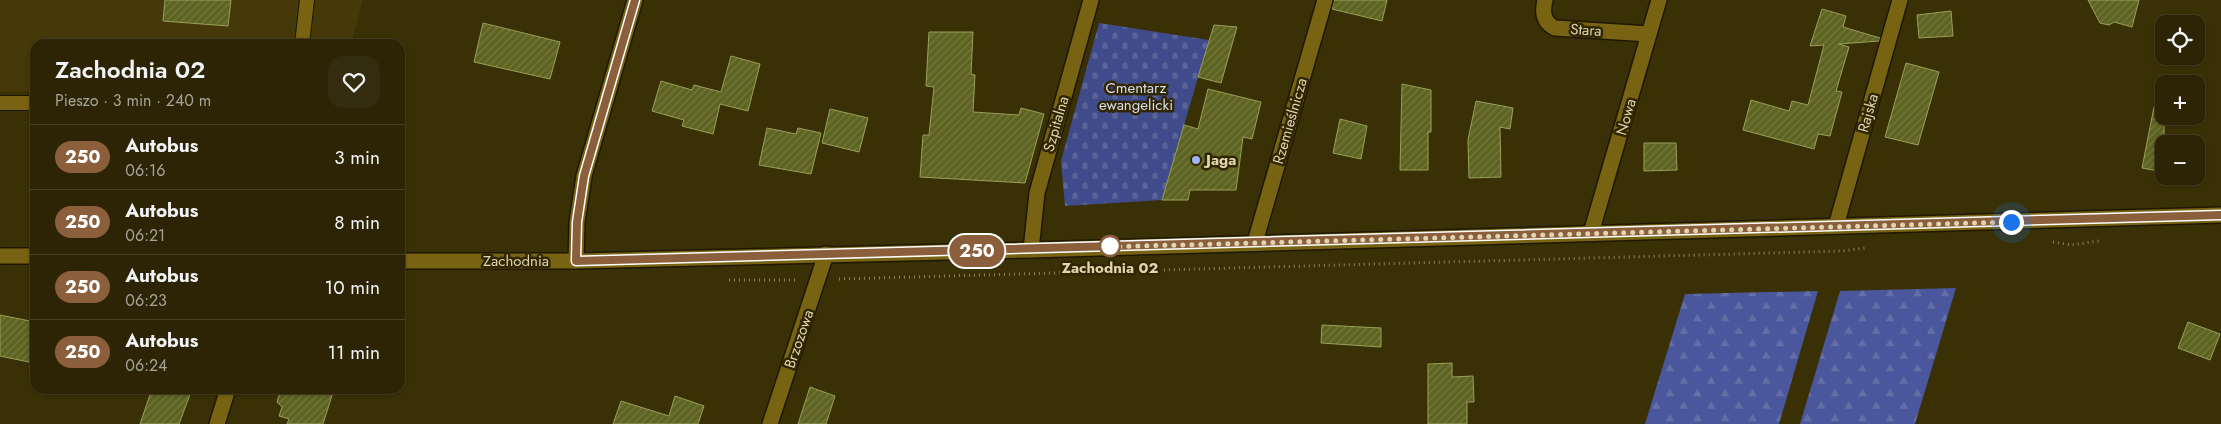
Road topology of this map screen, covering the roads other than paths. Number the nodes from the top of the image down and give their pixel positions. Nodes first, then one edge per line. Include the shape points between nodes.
1 (307, 0) edge
2 (635, 0) edge
3 (1091, 0) edge
4 (1325, 0) edge
5 (1544, 0) edge
6 (1659, 0) edge
7 (1900, 0) edge
8 (1649, 34) junction
9 (303, 39) edge
10 (0, 103) edge
11 (30, 103) edge
12 (2221, 215) edge
13 (1836, 226) junction
14 (1591, 233) junction
15 (1255, 242) junction
16 (1031, 250) junction
17 (826, 254) junction
18 (0, 256) edge
19 (30, 256) edge
20 (405, 261) edge
21 (576, 261) junction
22 (226, 394) edge
23 (217, 424) edge
24 (770, 424) edge

1 - 9 lane
2 - 21 street via 584,176 577,222
3 - 16 street, Szpitalna via 1036,193
4 - 15 street, Rzemieślnicza
5 - 8 street, Stara via 1543,14 1549,25 1555,28
6 - 8 street, Nowa
7 - 13 street, Rajska
8 - 14 street, Nowa
10 - 11 lane
12 - 13 street, Zachodnia
13 - 14 street, Zachodnia
14 - 15 street, Zachodnia
15 - 16 street, Zachodnia
16 - 17 street, Zachodnia
17 - 21 street, Zachodnia
17 - 24 street, Brzozowa
18 - 19 street
20 - 21 street, Zachodnia
22 - 23 street

